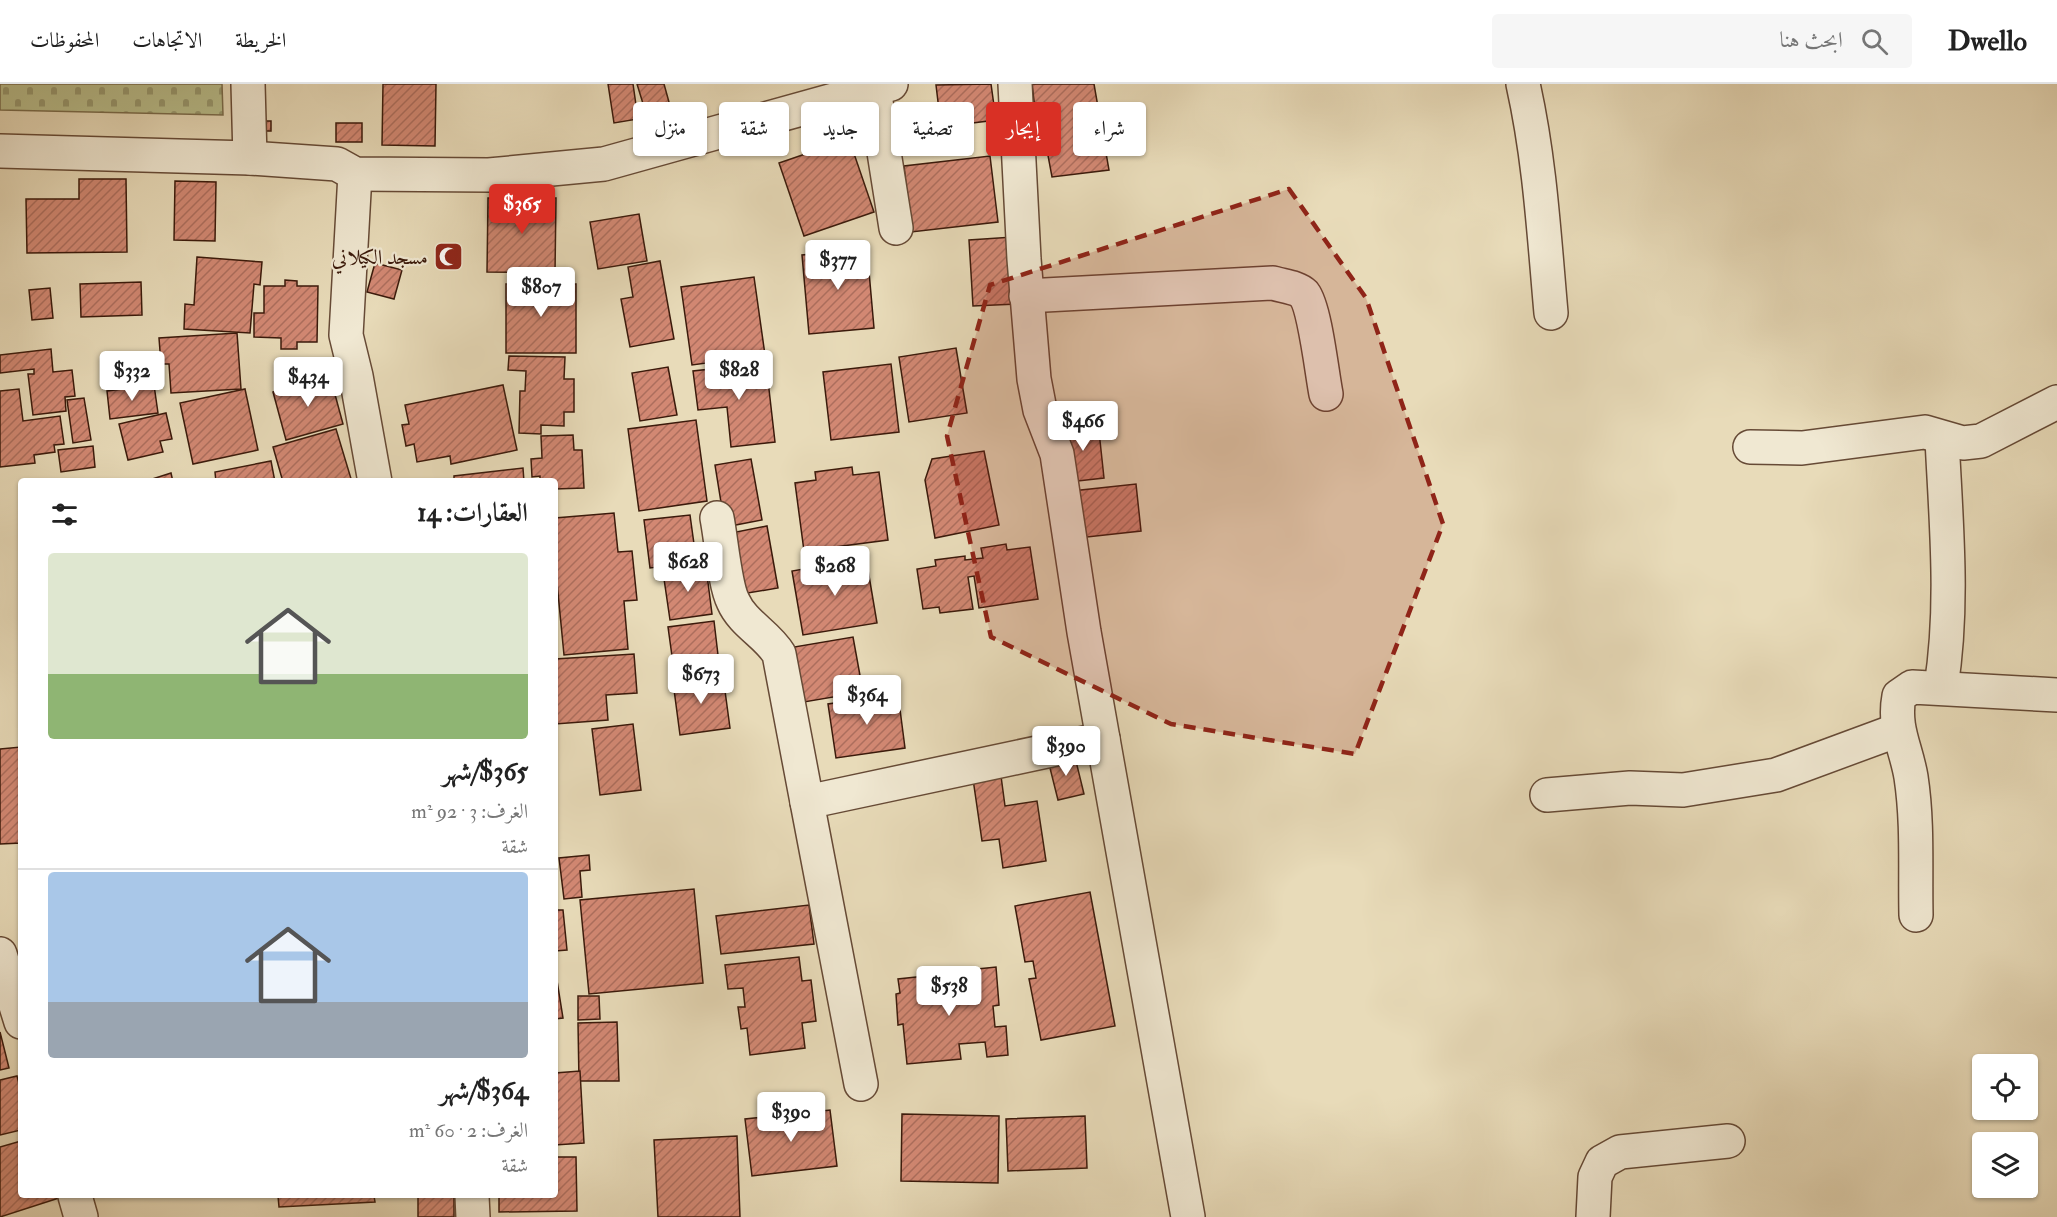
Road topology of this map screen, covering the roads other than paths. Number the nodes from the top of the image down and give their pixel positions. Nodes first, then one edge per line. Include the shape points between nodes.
1 (248, 84) edge
2 (1015, 84) edge
3 (1523, 84) edge
4 (883, 86) edge
5 (0, 151) edge
6 (250, 159) junction
7 (355, 174) junction
8 (896, 228) dead end
9 (1026, 296) junction
10 (1551, 313) dead end
11 (1326, 394) dead end
12 (2057, 402) edge
13 (1942, 439) junction
14 (1750, 447) dead end
15 (374, 478) edge
16 (717, 518) dead end
17 (1941, 687) junction
18 (2057, 695) edge
19 (1898, 730) junction
20 (1103, 739) junction
21 (1547, 795) dead end
22 (807, 802) junction
23 (1916, 915) dead end
24 (0, 954) edge
25 (18, 1012) edge
26 (861, 1084) dead end
27 (1728, 1141) dead end
28 (76, 1198) edge
29 (472, 1198) edge
30 (81, 1217) edge
31 (473, 1217) edge
32 (1188, 1217) edge
33 (1593, 1217) edge

1 - 6 street
2 - 9 street
3 - 10 street via 1536,140
4 - 7 street via 604,164 489,175
4 - 8 street
5 - 6 street
6 - 7 street via 337,164
7 - 15 street via 346,336
9 - 11 street via 1273,283 1294,288 1303,294 1310,308
9 - 20 street via 1034,379 1040,410 1057,454
12 - 13 street via 1981,441
13 - 14 street via 1925,432 1802,448
13 - 17 street via 1949,631
16 - 22 street via 732,601 779,654
17 - 18 street
17 - 19 street via 1911,687 1899,696
19 - 21 street via 1776,775 1683,790 1630,788
19 - 23 street via 1911,776 1916,826
20 - 22 street
20 - 32 street
22 - 26 street
24 - 25 street
27 - 33 street via 1620,1152 1602,1162 1595,1177
28 - 30 street
29 - 31 street

